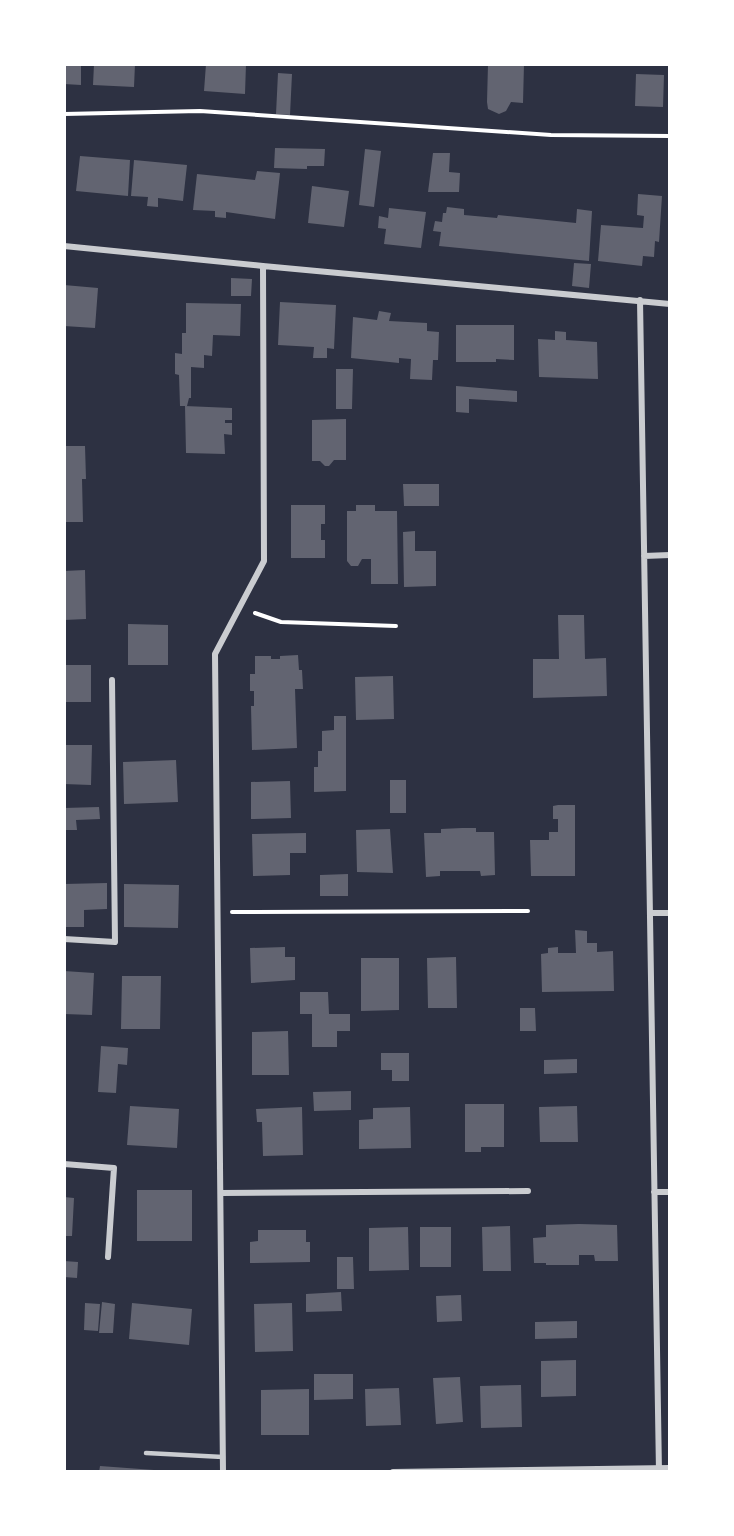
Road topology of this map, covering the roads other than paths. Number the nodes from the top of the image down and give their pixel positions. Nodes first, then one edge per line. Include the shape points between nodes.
1 (64, 246) edge
2 (263, 266) junction
3 (640, 300) junction
4 (669, 303) edge
5 (669, 555) edge
6 (644, 556) junction
7 (112, 680) dead end
8 (650, 913) junction
9 (669, 913) edge
10 (64, 939) edge
11 (64, 1164) edge
12 (528, 1191) dead end
13 (221, 1192) junction
14 (654, 1192) junction
15 (669, 1192) edge
16 (108, 1257) dead end
17 (146, 1453) dead end
18 (223, 1457) junction
19 (669, 1468) edge
20 (659, 1470) edge
21 (224, 1472) edge
22 (393, 1472) edge

1 - 2 street
2 - 3 street
2 - 13 street via 264,561 215,654
3 - 4 street
3 - 6 street
5 - 6 street
6 - 8 street
7 - 10 street via 115,942
8 - 9 street
8 - 14 street
11 - 16 street via 114,1168
12 - 13 street
13 - 18 street
14 - 15 street
14 - 20 street
17 - 18 lane
18 - 21 street
19 - 20 street
20 - 22 street

